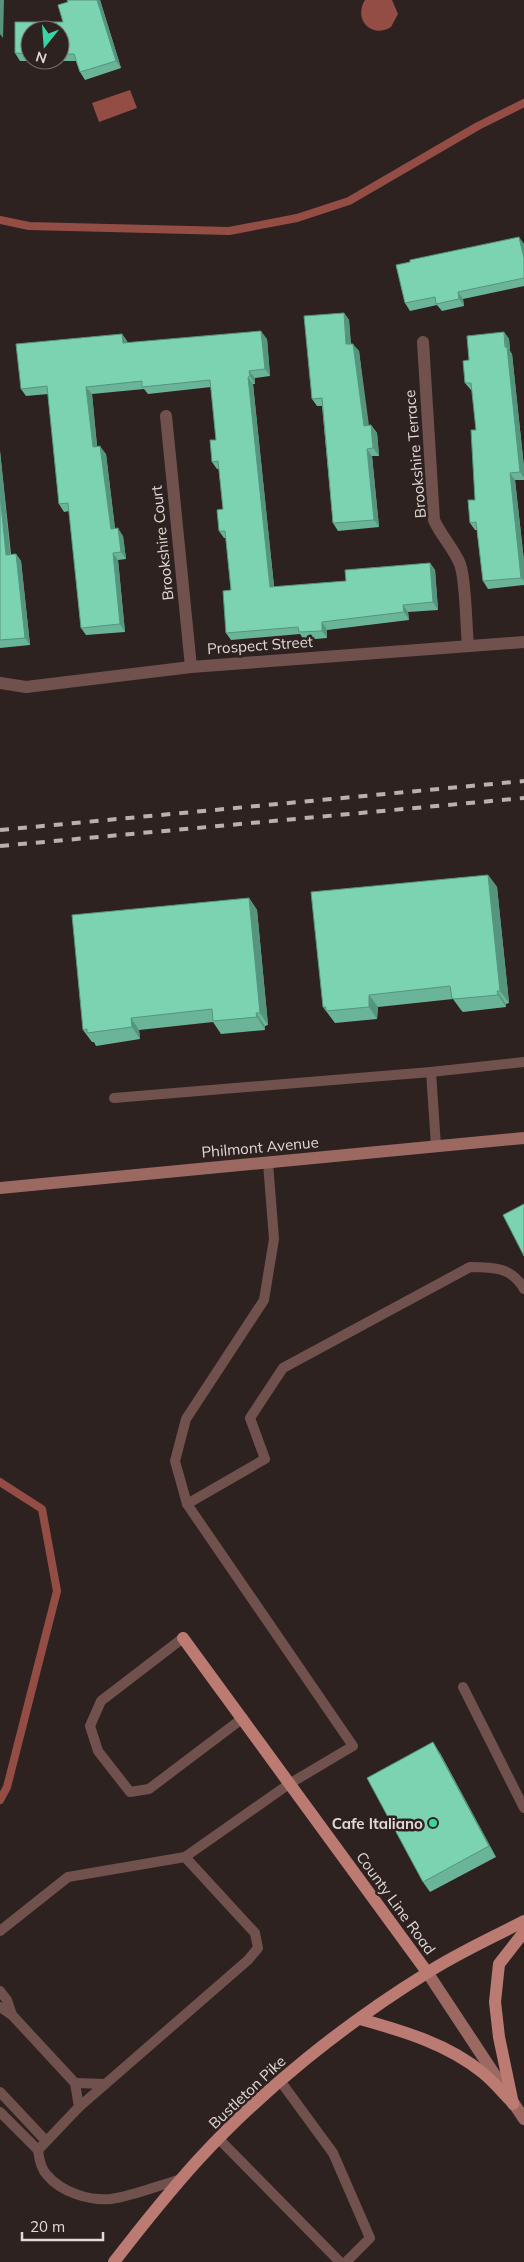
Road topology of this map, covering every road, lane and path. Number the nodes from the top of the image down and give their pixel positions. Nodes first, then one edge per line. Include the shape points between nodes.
1 (423, 342) dead end
2 (166, 416) dead end
3 (524, 642) edge
4 (468, 646) junction
5 (191, 667) junction
6 (0, 682) edge
7 (524, 1062) edge
8 (431, 1072) junction
9 (114, 1098) dead end
10 (524, 1138) edge
11 (436, 1146) junction
12 (268, 1163) junction
13 (0, 1188) edge
14 (524, 1289) edge
15 (187, 1504) junction
16 (182, 1638) joint
17 (463, 1687) dead end
18 (243, 1718) junction
19 (289, 1784) junction
20 (524, 1808) edge
21 (185, 1857) junction
22 (524, 1921) edge
23 (0, 1931) edge
24 (524, 1932) edge
25 (427, 1972) junction
26 (0, 1991) edge
27 (0, 2006) edge
28 (12, 2015) junction
29 (360, 2019) junction
30 (281, 2082) junction
31 (75, 2083) junction
32 (105, 2084) junction
33 (0, 2092) edge
34 (514, 2104) junction
35 (79, 2107) junction
36 (0, 2112) edge
37 (524, 2119) edge
38 (220, 2139) junction
39 (46, 2141) junction
40 (38, 2150) junction
41 (182, 2179) junction
42 (114, 2262) edge
43 (340, 2262) edge
44 (346, 2262) edge

1 - 4 street, Brookshire Terrace via 434,520 461,566
2 - 5 street, Brookshire Court
3 - 4 street, Prospect Street
4 - 5 street, Prospect Street
5 - 6 street, Prospect Street via 26,686
7 - 8 lane
8 - 9 lane
8 - 11 lane
10 - 11 main road, Philmont Avenue
11 - 12 main road, Philmont Avenue
12 - 13 main road, Philmont Avenue
12 - 15 lane via 274,1239 264,1300 186,1419 175,1462
14 - 15 lane via 520,1282 499,1267 470,1267 284,1368 250,1418 265,1459
15 - 19 lane via 353,1746
16 - 18 main road, County Line Road
16 - 18 lane via 101,1701 90,1726 98,1752 130,1792 149,1789
17 - 20 lane
18 - 19 main road, County Line Road
19 - 21 lane
19 - 25 main road, County Line Road
21 - 23 lane via 68,1878
21 - 32 lane via 255,1932 258,1948
22 - 25 main road, Bustleton Pike
24 - 34 main road via 499,1964 495,2002
25 - 29 main road, Bustleton Pike
25 - 34 main road, County Line Road
26 - 28 lane
27 - 28 lane
28 - 31 lane
29 - 30 main road, Bustleton Pike
29 - 34 main road via 409,2032 447,2050 483,2072
30 - 38 main road, Bustleton Pike
30 - 44 lane via 333,2153 370,2238
31 - 32 lane
31 - 35 lane
32 - 35 lane
33 - 39 lane
34 - 37 main road, County Line Road
35 - 39 lane
36 - 40 lane
38 - 41 main road, Bustleton Pike
38 - 43 lane
39 - 40 lane
40 - 41 lane via 46,2175 64,2188 89,2199 112,2199
41 - 42 main road, Bustleton Pike

